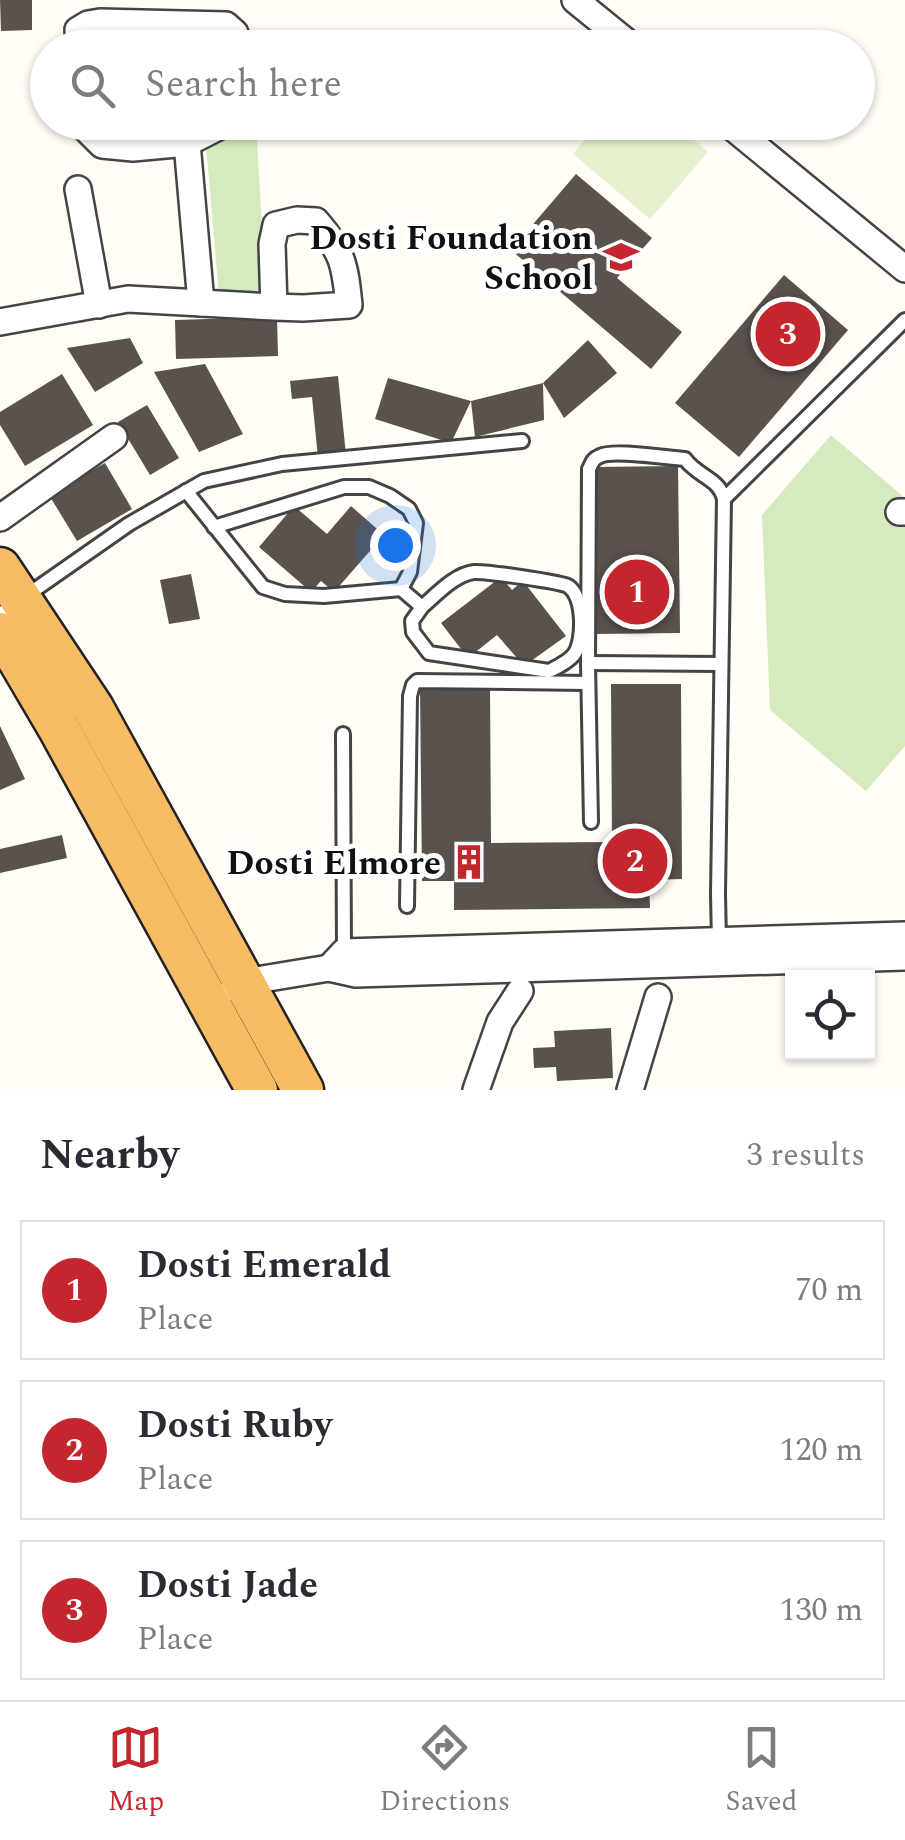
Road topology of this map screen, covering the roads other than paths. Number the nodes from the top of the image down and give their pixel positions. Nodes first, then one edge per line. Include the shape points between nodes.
1 (576, 0) edge
2 (78, 30) edge
3 (231, 30) edge
4 (612, 30) edge
5 (98, 140) edge
6 (194, 140) edge
7 (748, 140) edge
8 (187, 144) junction
9 (78, 190) dead end
10 (905, 269) edge
11 (99, 304) junction
12 (202, 304) junction
13 (274, 307) dead end
14 (905, 320) edge
15 (0, 322) edge
16 (114, 437) dead end
17 (522, 441) dead end
18 (186, 491) junction
19 (724, 499) junction
20 (0, 518) edge
21 (214, 527) junction
22 (401, 589) junction
23 (422, 607) junction
24 (12, 624) edge
25 (588, 664) junction
26 (721, 664) junction
27 (588, 683) junction
28 (343, 734) dead end
29 (591, 822) dead end
30 (406, 906) dead end
31 (905, 935) edge
32 (720, 942) junction
33 (905, 958) edge
34 (337, 960) junction
35 (244, 982) junction
36 (520, 991) dead end
37 (658, 997) dead end
38 (210, 1002) junction
39 (258, 1090) edge
40 (303, 1090) edge
41 (476, 1090) edge
42 (630, 1090) edge

1 - 4 street
2 - 3 street via 100,22
5 - 8 street via 133,148
6 - 8 street
7 - 10 street
8 - 12 street
9 - 11 street
11 - 12 street
11 - 15 street
12 - 13 street
14 - 19 lane
16 - 20 street
17 - 18 lane via 282,464
18 - 21 lane
18 - 24 lane via 129,524
19 - 25 lane via 685,459 620,453 594,459
19 - 26 lane
21 - 22 lane via 263,587 324,596
21 - 22 lane via 344,487 369,487 409,510 416,523 410,572
22 - 23 lane
23 - 23 lane via 413,632 429,653 549,671 575,652 582,620 570,587 473,572
24 - 35 highway via 93,708
24 - 38 highway via 58,727
25 - 26 lane
25 - 27 lane
26 - 32 lane
27 - 29 lane
27 - 30 lane via 412,685
28 - 34 lane
31 - 32 street
32 - 34 street
33 - 34 street via 356,974
34 - 35 street
35 - 38 street
35 - 40 highway
36 - 41 street via 500,1022
37 - 42 street
38 - 39 highway

